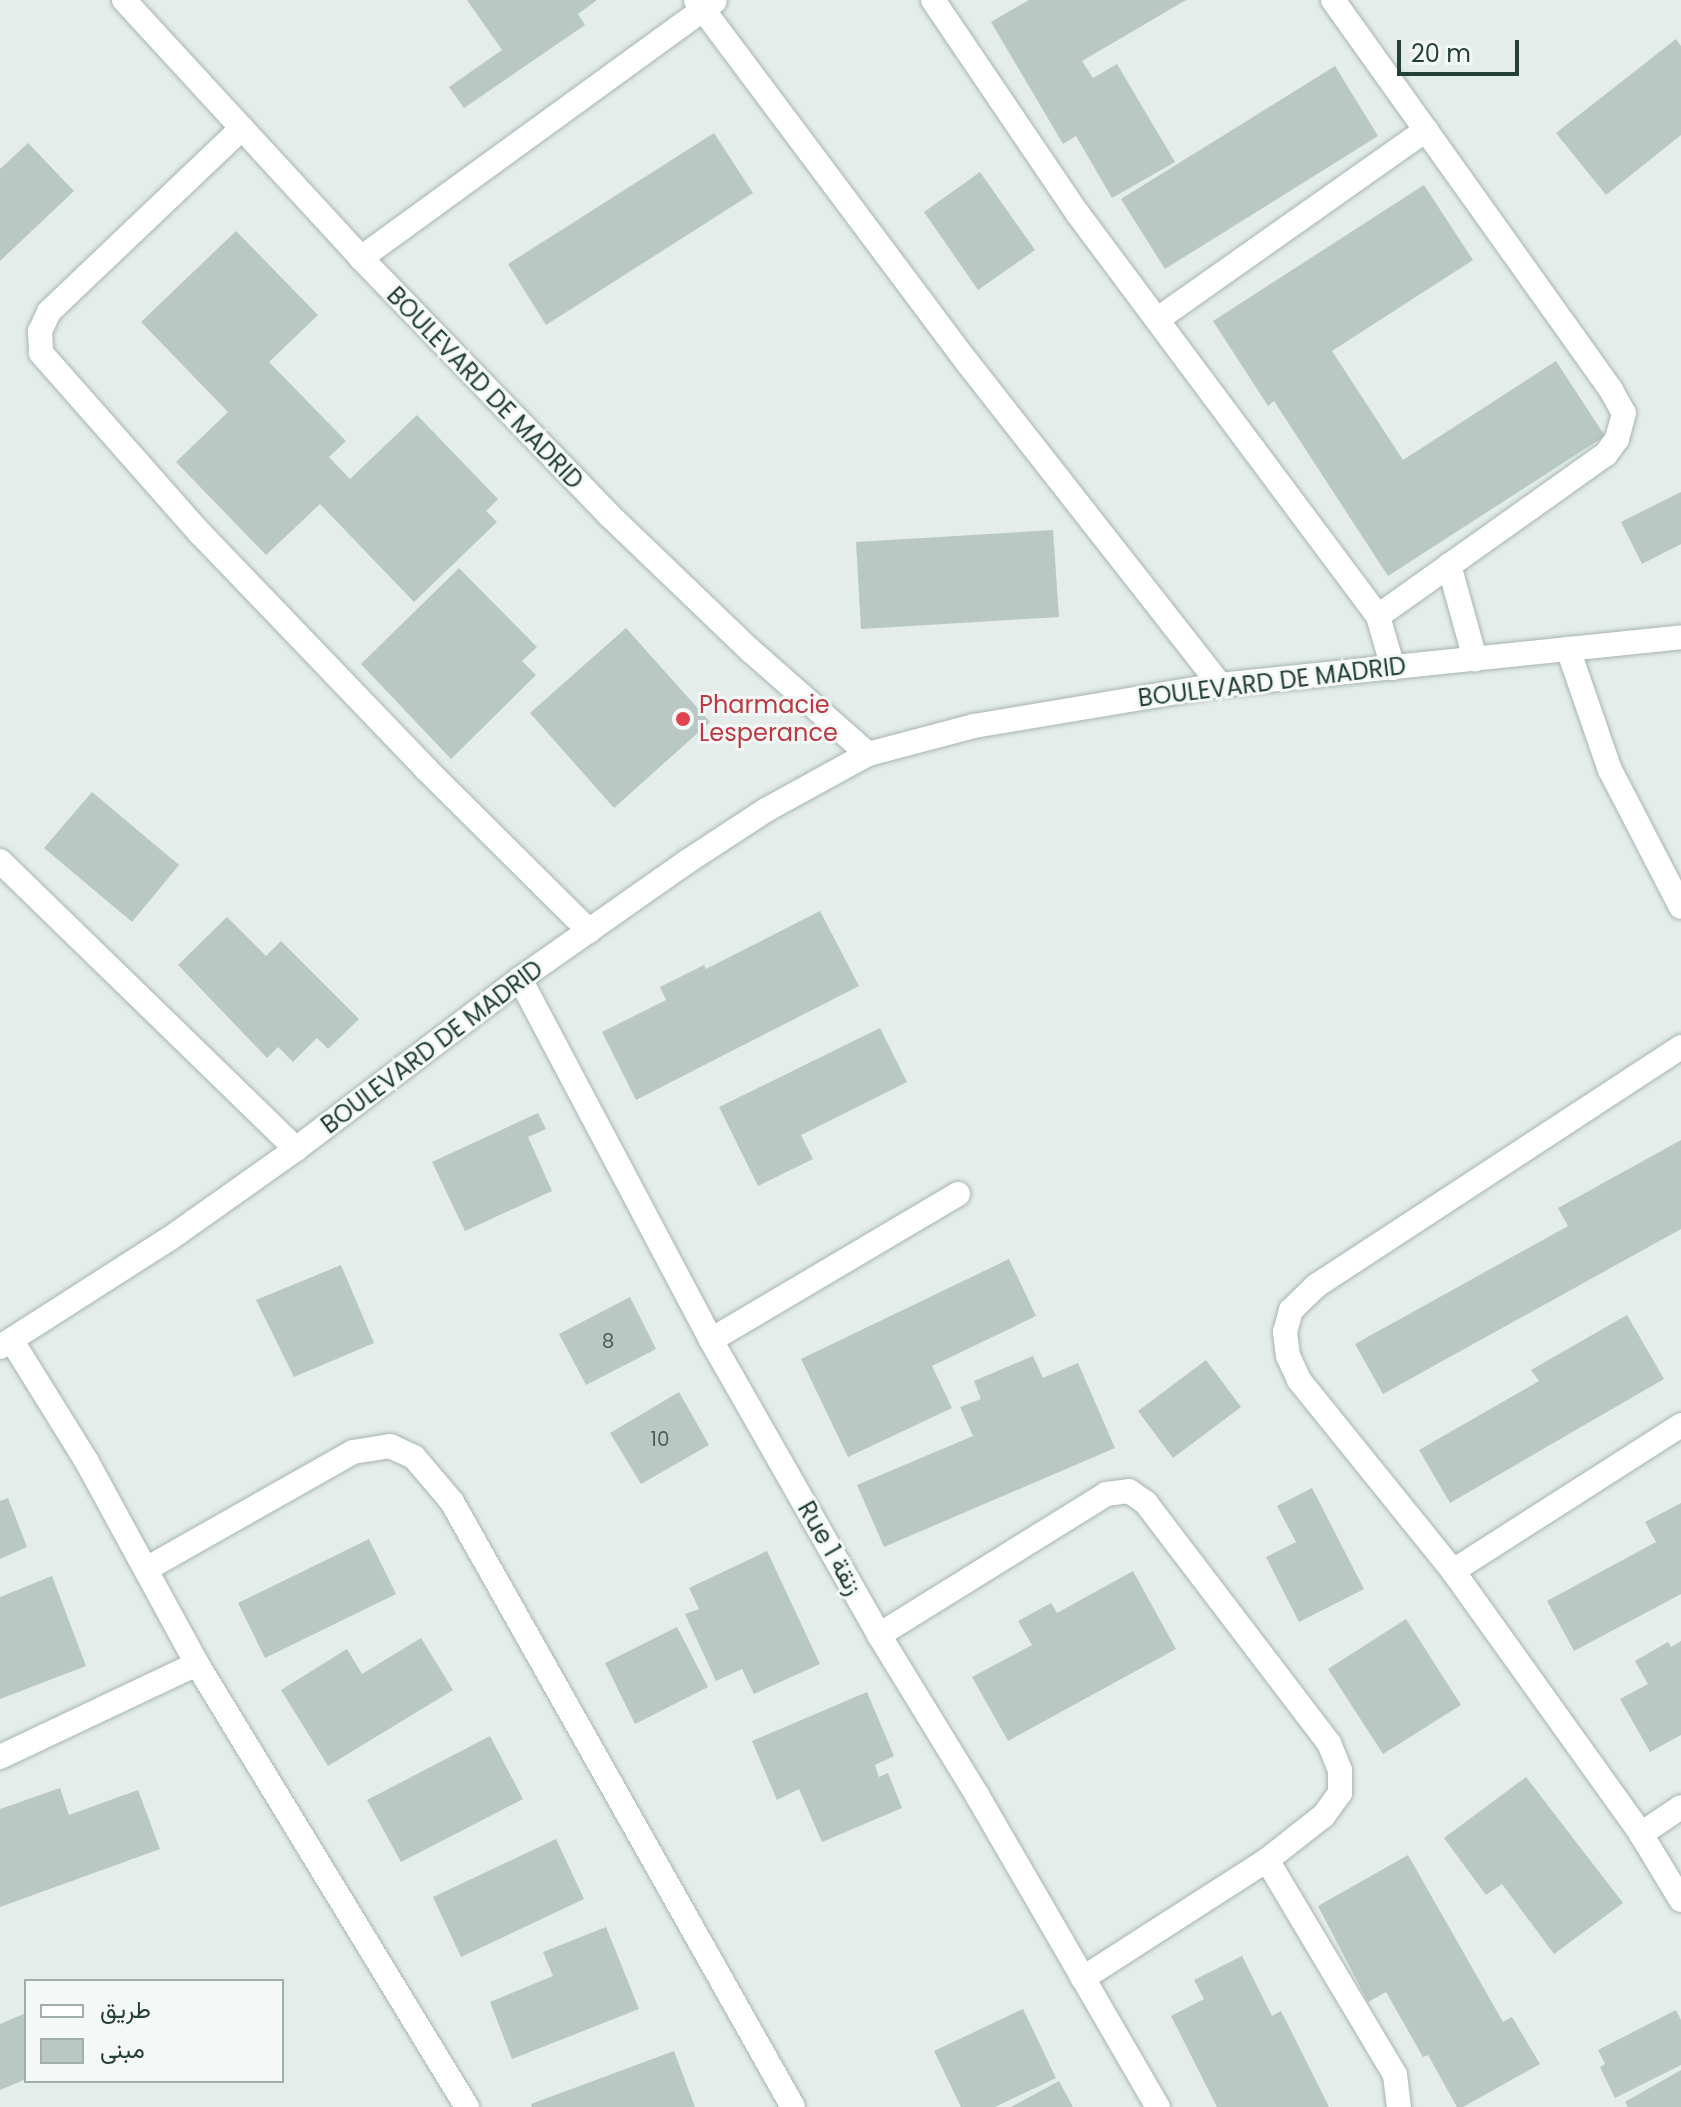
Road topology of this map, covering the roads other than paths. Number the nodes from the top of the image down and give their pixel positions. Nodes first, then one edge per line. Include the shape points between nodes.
1 (124, 0) edge
2 (933, 0) edge
3 (1333, 0) edge
4 (705, 3) edge
5 (242, 128) junction
6 (1426, 130) junction
7 (361, 258) junction
8 (1158, 319) junction
9 (1449, 565) junction
10 (1378, 616) junction
11 (1681, 637) edge
12 (1568, 649) junction
13 (1475, 659) junction
14 (1393, 668) junction
15 (1220, 685) junction
16 (868, 754) junction
17 (0, 861) edge
18 (1681, 907) edge
19 (589, 931) junction
20 (520, 979) junction
21 (1681, 1047) edge
22 (296, 1149) junction
23 (958, 1194) dead end
24 (711, 1340) junction
25 (6, 1344) edge
26 (1681, 1425) edge
27 (148, 1568) junction
28 (1453, 1571) junction
29 (879, 1635) junction
30 (197, 1664) junction
31 (0, 1757) edge
32 (1681, 1807) edge
33 (1641, 1834) junction
34 (1267, 1860) junction
35 (1681, 1900) edge
36 (1083, 1978) junction
37 (467, 2107) edge
38 (793, 2107) edge
39 (1158, 2107) edge
40 (1399, 2107) edge

1 - 5 street, BOULEVARD DE MADRID
2 - 8 street via 1078,214
3 - 6 street
4 - 7 street
4 - 15 street via 967,362
5 - 7 street, BOULEVARD DE MADRID
5 - 19 street via 49,312 40,331 41,353 199,532
6 - 8 street
6 - 9 street via 1624,413 1617,439 1606,454
7 - 16 street, BOULEVARD DE MADRID via 679,584
8 - 10 street
9 - 10 street
9 - 13 street
10 - 14 street
11 - 12 street, BOULEVARD DE MADRID
12 - 13 street, BOULEVARD DE MADRID
12 - 18 street via 1610,770
13 - 14 street, BOULEVARD DE MADRID
14 - 15 street, BOULEVARD DE MADRID
15 - 16 street, BOULEVARD DE MADRID via 974,726
16 - 19 street, BOULEVARD DE MADRID via 766,810
17 - 22 street
19 - 20 street, BOULEVARD DE MADRID
20 - 22 street, BOULEVARD DE MADRID
20 - 24 street, Rue 1 زنقة
21 - 28 street via 1317,1285 1287,1319 1285,1343 1299,1380
22 - 25 street, BOULEVARD DE MADRID
23 - 24 street
24 - 29 street, Rue 1 زنقة
25 - 27 street
26 - 28 street
27 - 30 street
27 - 38 street via 353,1452 390,1446 414,1457 452,1502
28 - 33 street
29 - 34 street via 1106,1494 1129,1491 1146,1503 1329,1743 1340,1770 1340,1793 1323,1816
29 - 36 street, Rue 1 زنقة
30 - 31 street
30 - 37 street
32 - 33 street
33 - 35 street
34 - 36 street
34 - 40 street via 1395,2075
36 - 39 street, Rue 1 زنقة

